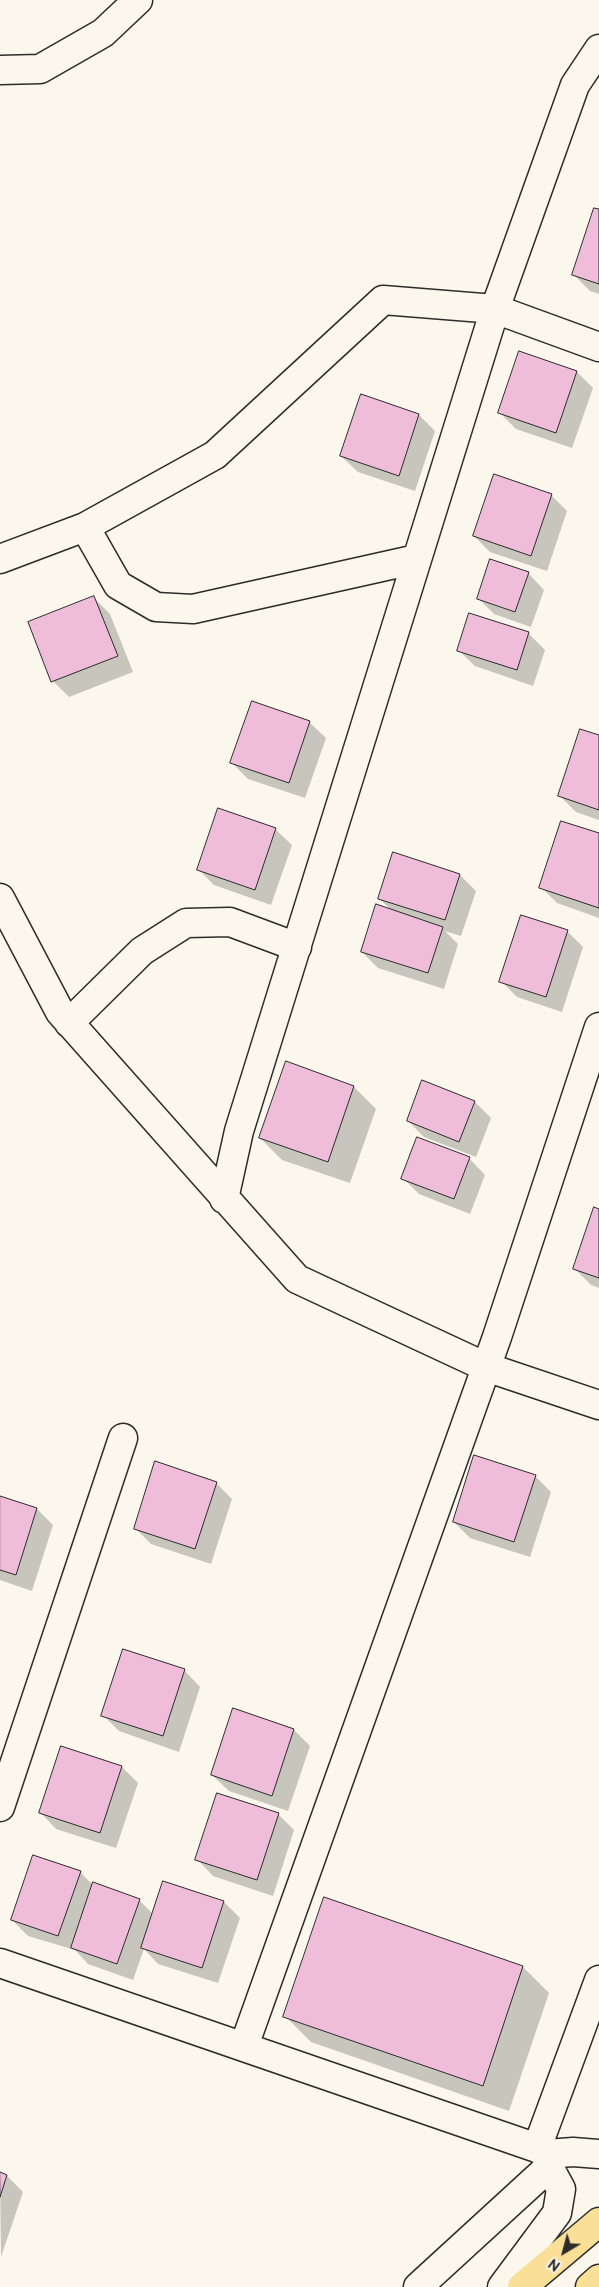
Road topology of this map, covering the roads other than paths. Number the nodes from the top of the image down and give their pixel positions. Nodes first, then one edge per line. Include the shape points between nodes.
1 (138, 0) edge
2 (599, 49) edge
3 (0, 70) edge
4 (495, 309) junction
5 (599, 347) edge
6 (85, 527) junction
7 (0, 559) edge
8 (417, 559) junction
9 (0, 898) edge
10 (297, 947) junction
11 (69, 1022) junction
12 (599, 1026) edge
13 (224, 1199) junction
14 (486, 1367) junction
15 (599, 1405) edge
16 (123, 1438) dead end
17 (0, 1807) edge
18 (0, 1963) edge
19 (599, 1980) edge
20 (244, 2046) junction
21 (599, 2154) edge
22 (544, 2156) junction
23 (599, 2222) edge
24 (599, 2279) edge
25 (418, 2287) edge
26 (502, 2287) edge
27 (522, 2287) edge
28 (590, 2287) edge

1 - 3 street via 104,33 40,69
2 - 4 street via 575,85
4 - 5 street
4 - 6 street via 383,300 215,455
4 - 8 street
6 - 7 street
6 - 8 street via 118,585 156,607 193,609
8 - 10 street
9 - 11 street via 60,1012
10 - 11 street via 230,922 186,923 142,951
10 - 13 street via 239,1131
11 - 13 street
12 - 14 street
13 - 14 street via 297,1279
14 - 15 street
14 - 20 street
16 - 17 street
18 - 20 street
19 - 22 street
20 - 22 street
21 - 22 street via 573,2152
22 - 25 street
22 - 26 street via 561,2189 557,2213
23 - 27 highway
24 - 28 highway

